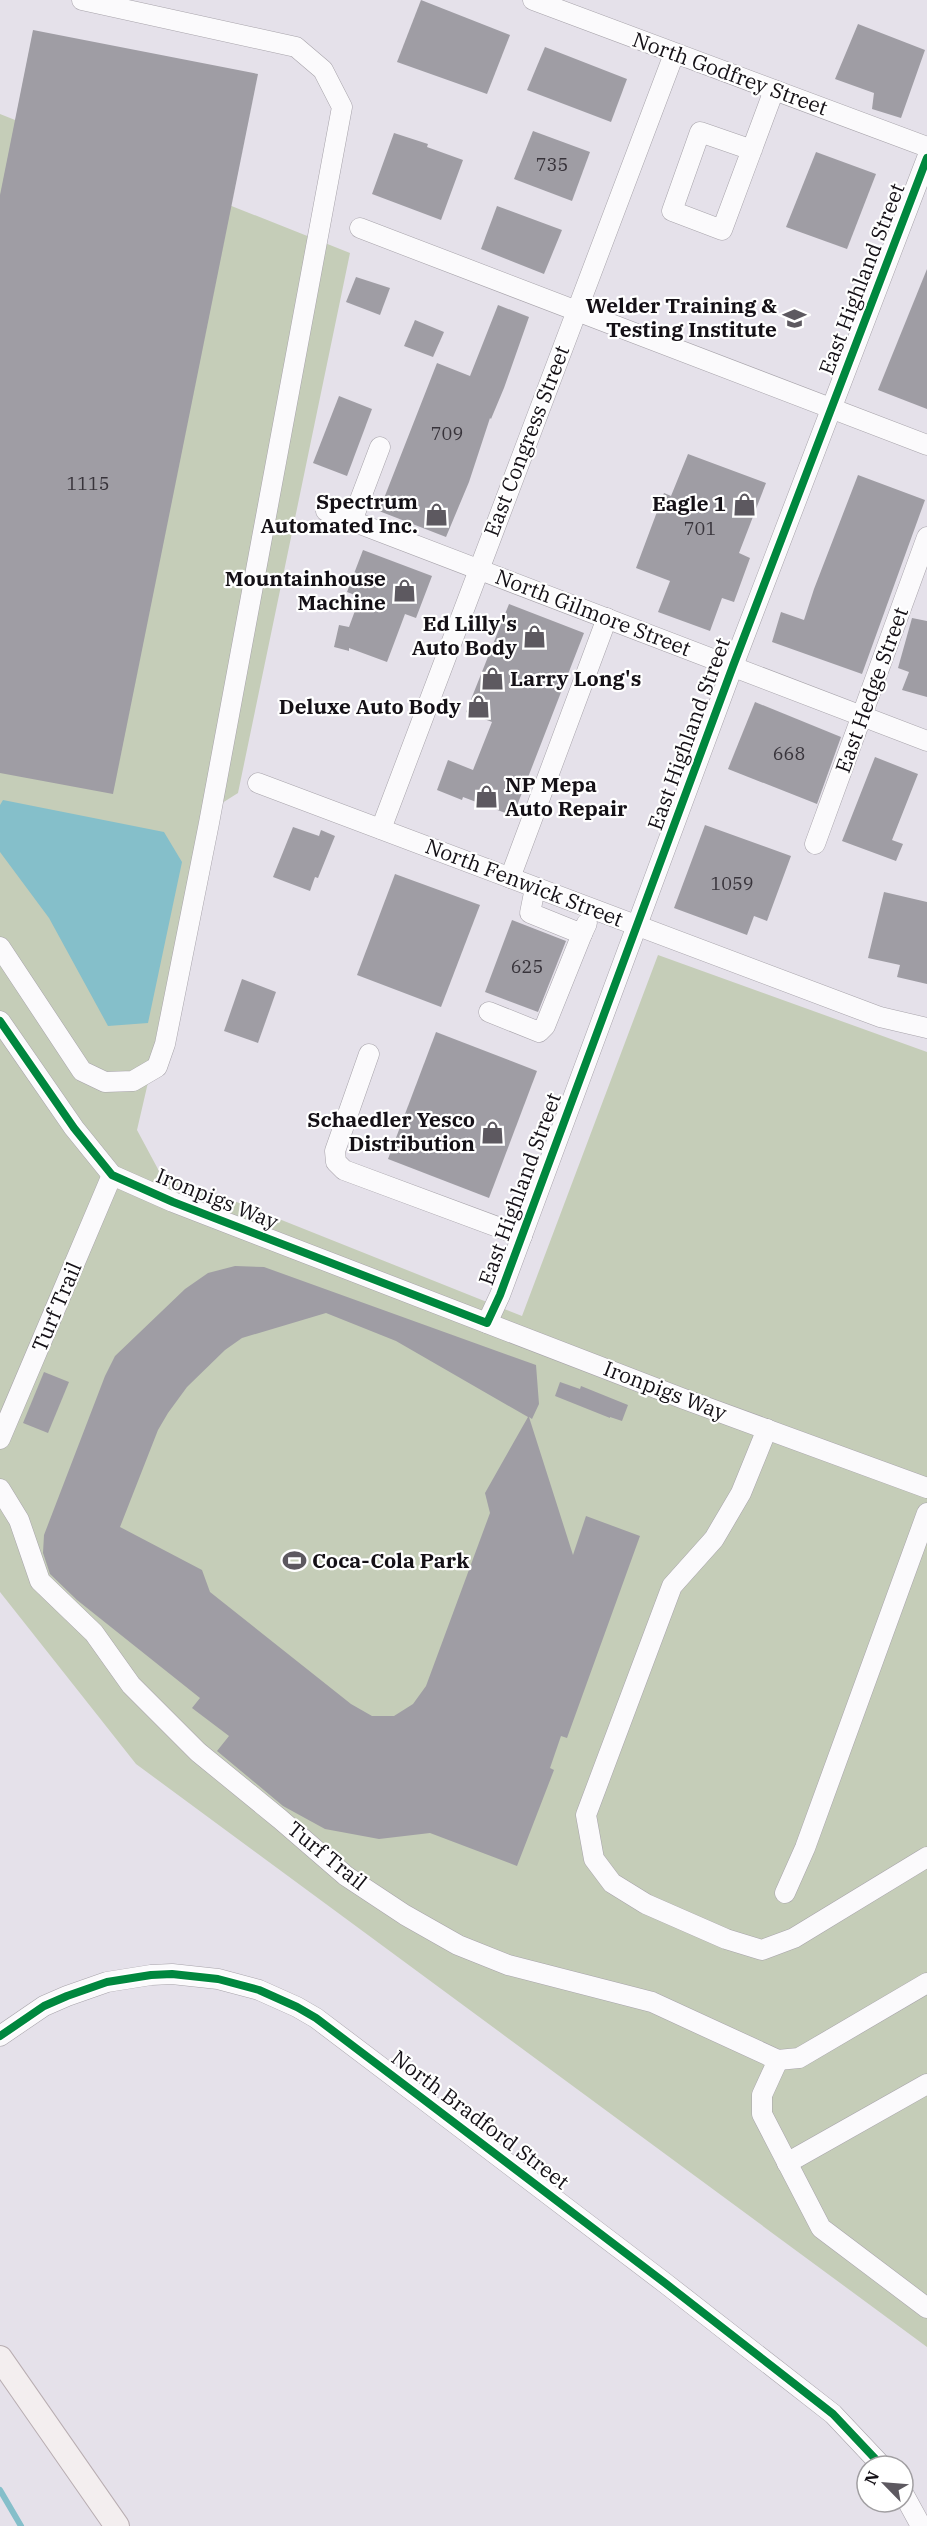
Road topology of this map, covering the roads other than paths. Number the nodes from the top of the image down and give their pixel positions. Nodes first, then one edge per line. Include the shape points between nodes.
1 (82, 0) edge
2 (533, 0) edge
3 (674, 54) junction
4 (774, 90) junction
5 (927, 147) edge
6 (752, 150) junction
7 (927, 158) edge
8 (360, 228) dead end
9 (576, 311) junction
10 (832, 408) junction
11 (927, 445) edge
12 (380, 447) dead end
13 (326, 512) dead end
14 (352, 521) junction
15 (927, 537) edge
16 (479, 569) junction
17 (919, 584) edge
18 (607, 618) junction
19 (733, 666) junction
20 (863, 717) junction
21 (927, 741) edge
22 (258, 783) dead end
23 (381, 829) junction
24 (815, 844) dead end
25 (510, 878) junction
26 (535, 888) junction
27 (593, 909) junction
28 (637, 926) junction
29 (582, 934) junction
30 (0, 946) edge
31 (489, 1012) dead end
32 (0, 1021) edge
33 (927, 1028) edge
34 (369, 1054) dead end
35 (112, 1175) junction
36 (522, 1236) junction
37 (487, 1323) junction
38 (767, 1429) junction
39 (0, 1439) edge
40 (927, 1488) edge
41 (0, 1489) edge
42 (927, 1513) edge
43 (927, 1857) edge
44 (786, 1893) dead end
45 (927, 1983) edge
46 (0, 2036) edge
47 (778, 2060) junction
48 (927, 2084) edge
49 (787, 2163) junction
50 (927, 2308) edge
51 (0, 2342) edge
52 (5, 2365) edge
53 (872, 2454) edge
54 (117, 2526) edge

1 - 30 street via 296,47 323,70 342,107 209,823 165,1044 157,1067 124,1082 105,1082 82,1071
2 - 3 street, North Godfrey Street
3 - 4 street, North Godfrey Street
3 - 9 street, East Congress Street
4 - 5 street, North Godfrey Street
4 - 6 street
6 - 6 street via 722,230 672,211 700,132
7 - 10 street, East Highland Street
8 - 9 street
9 - 10 street
9 - 16 street, East Congress Street
10 - 11 street
10 - 19 street, East Highland Street
12 - 14 street
13 - 14 street, North Gilmore Street
14 - 16 street, North Gilmore Street
15 - 17 street, East Hedge Street
16 - 18 street, North Gilmore Street
16 - 23 street, East Congress Street
17 - 20 street, East Hedge Street
18 - 19 street, North Gilmore Street
18 - 25 street
19 - 20 street, North Gilmore Street
19 - 28 street, East Highland Street
20 - 21 street, North Gilmore Street
20 - 24 street, East Hedge Street
22 - 23 street, North Fenwick Street
23 - 25 street, North Fenwick Street
25 - 26 street, North Fenwick Street
26 - 27 street, North Fenwick Street
26 - 29 street via 530,913
27 - 28 street, North Fenwick Street
27 - 29 street
28 - 33 street, North Fenwick Street via 880,1017
28 - 36 street, East Highland Street
29 - 31 street via 545,1026 539,1032
32 - 35 street, Ironpigs Way via 74,1128
34 - 36 street via 335,1151 336,1162 344,1170
35 - 37 street, Ironpigs Way via 172,1202
35 - 39 street, Turf Trail
36 - 37 street, East Highland Street
37 - 38 street, Ironpigs Way
38 - 40 street, Ironpigs Way
38 - 43 street via 741,1493 714,1539 672,1586 586,1815 594,1859 612,1883 646,1904 726,1939 762,1950 794,1938
41 - 47 street, Turf Trail via 19,1520 40,1581 94,1633 131,1685 198,1752 346,1876 458,1945 508,1965 652,2002
42 - 44 street
45 - 47 street via 799,2058
46 - 53 street, North Bradford Street via 44,2006 67,1996 107,1982 150,1975 218,1979 260,1990 297,2007 665,2283 833,2415
47 - 49 street via 762,2095 762,2114
48 - 49 street
49 - 50 street via 821,2228
51 - 52 street
52 - 54 main road

